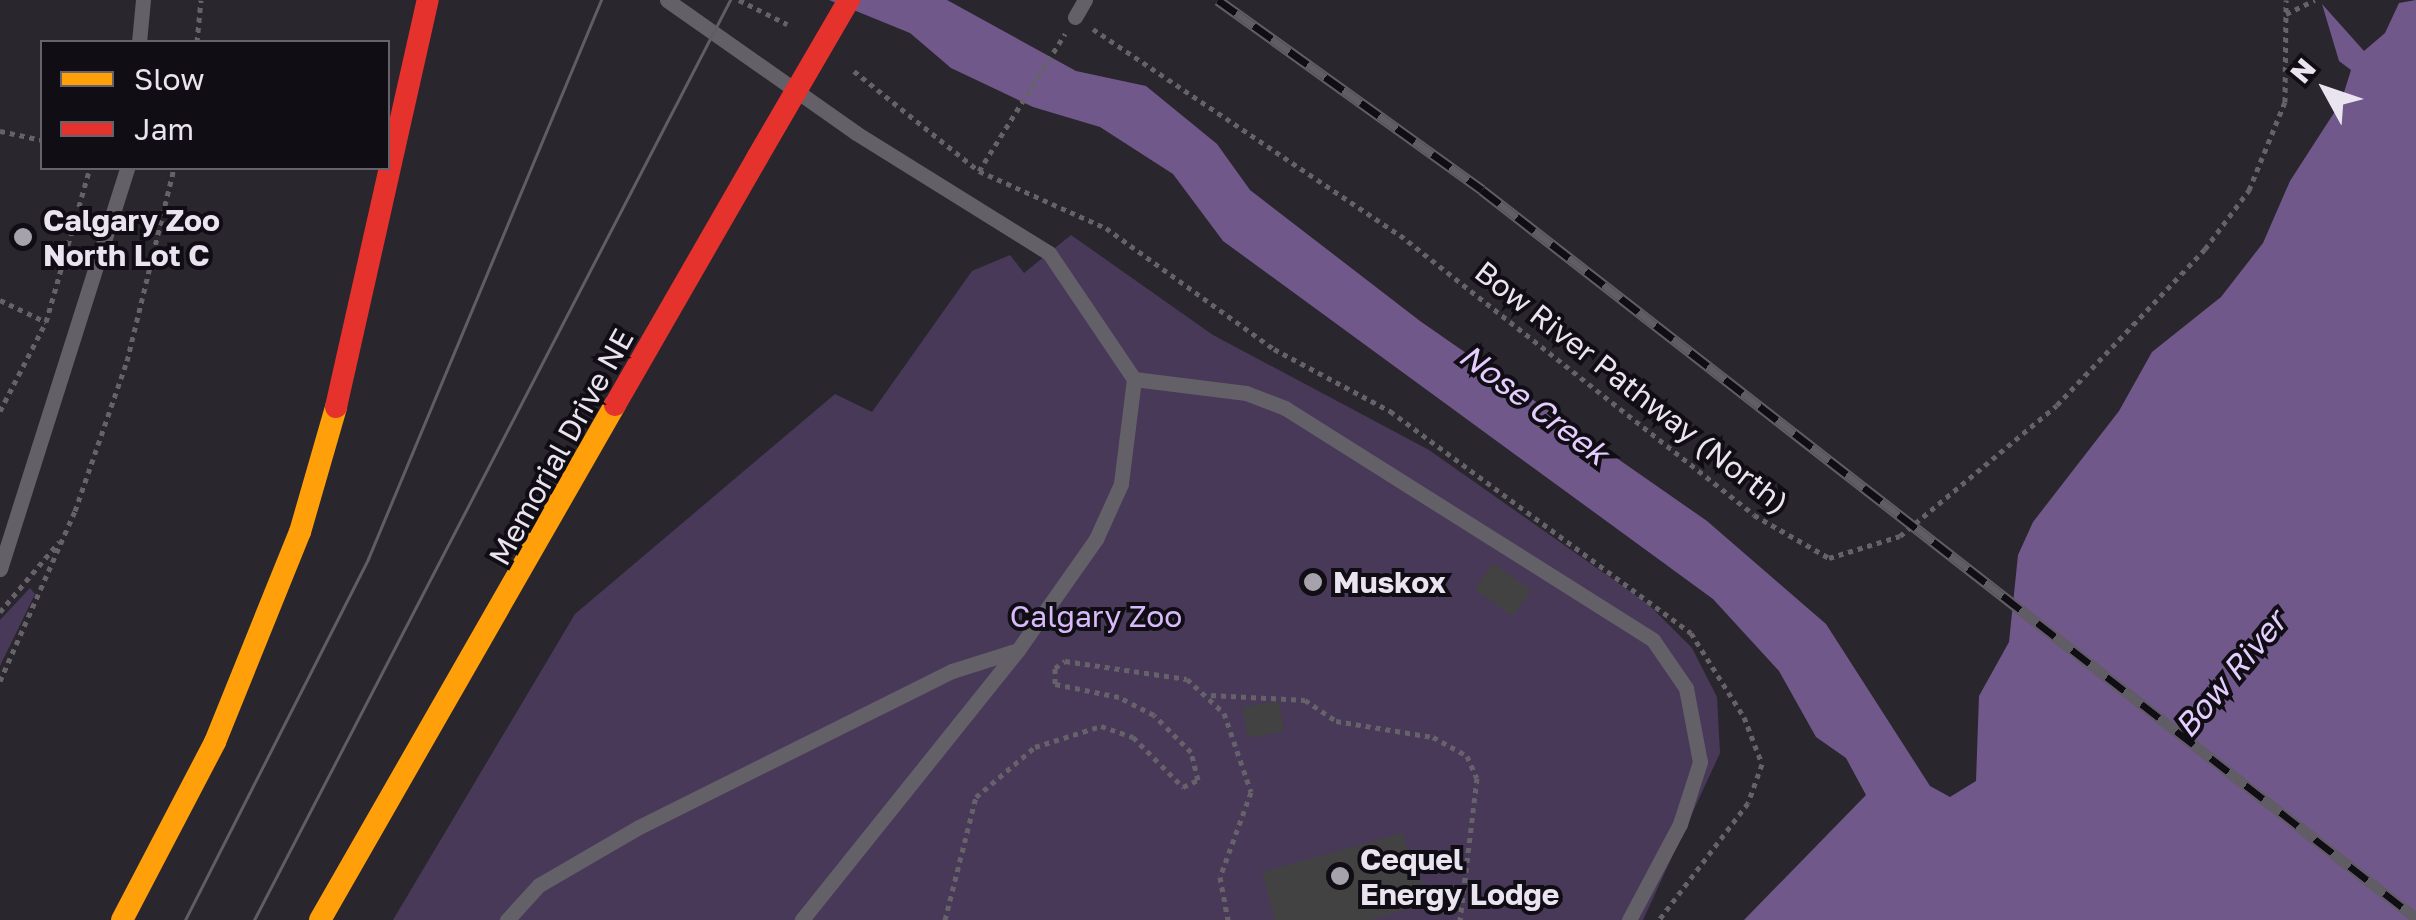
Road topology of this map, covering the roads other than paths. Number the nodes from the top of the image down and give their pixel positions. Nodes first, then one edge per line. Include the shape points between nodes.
1 (143, 0) edge
2 (428, 0) edge
3 (667, 0) edge
4 (849, 0) edge
5 (1084, 0) edge
6 (1075, 17) road end
7 (139, 40) edge
8 (126, 170) edge
9 (1134, 380) junction
10 (18, 494) junction
11 (0, 498) edge
12 (0, 569) edge
13 (1018, 650) junction
14 (122, 920) edge
15 (320, 920) edge
16 (508, 920) edge
17 (802, 920) edge
18 (1629, 920) edge

1 - 7 lane
2 - 14 highway via 359,328 300,532 215,742
3 - 9 lane via 856,134 1049,253
4 - 15 highway, Memorial Drive NE, bridge
5 - 6 lane
8 - 10 lane
9 - 13 lane via 1121,484 1096,539
9 - 18 lane via 1246,393 1285,408 1653,640 1686,688 1700,762 1680,824
10 - 11 lane
10 - 12 lane
13 - 16 lane via 952,671 639,827 540,885
13 - 17 lane

